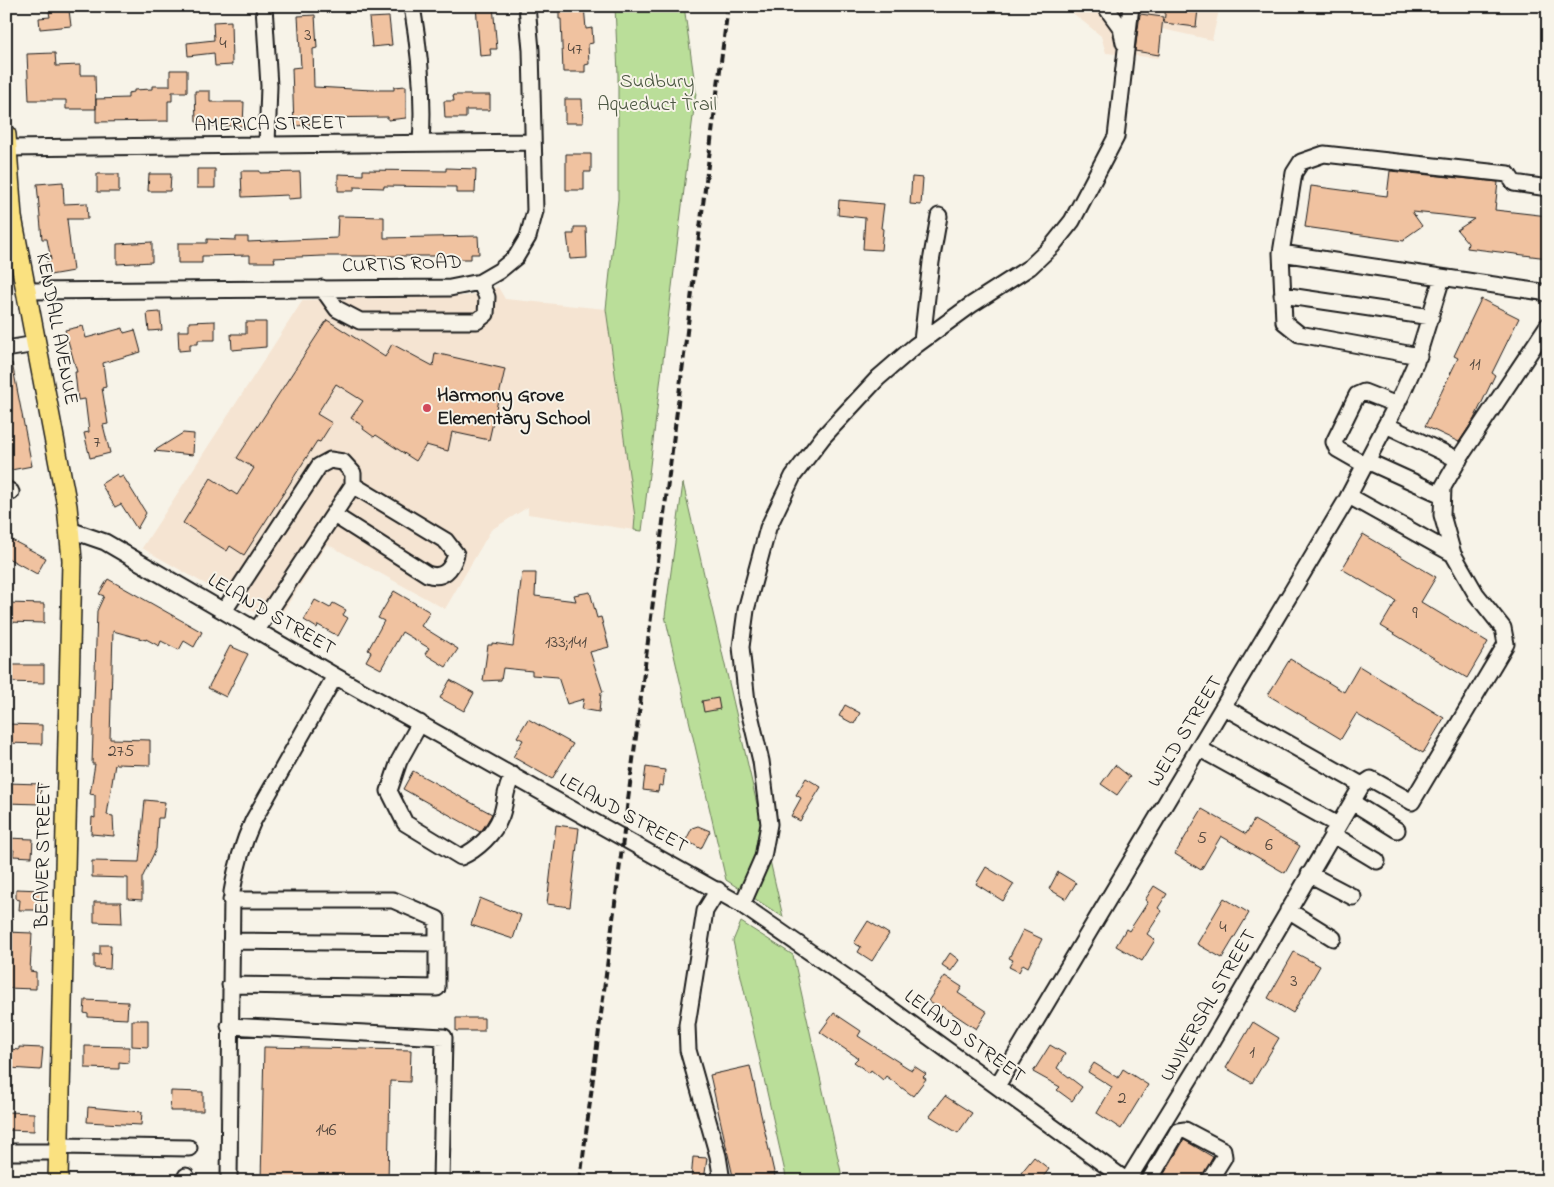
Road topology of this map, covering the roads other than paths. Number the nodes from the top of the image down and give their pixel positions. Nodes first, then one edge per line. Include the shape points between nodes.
1 (264, 6) edge
2 (412, 6) edge
3 (527, 6) edge
4 (1105, 6) edge
5 (1131, 6) edge
6 (1126, 55) junction
7 (6, 135) edge
8 (533, 142) junction
9 (421, 143) junction
10 (267, 145) junction
11 (7, 148) edge
12 (1548, 188) edge
13 (939, 216) dead end
14 (1280, 253) junction
15 (1442, 278) junction
16 (480, 282) junction
17 (322, 288) junction
18 (26, 291) junction
19 (1548, 294) edge
20 (1282, 295) junction
21 (1431, 317) junction
22 (1548, 325) edge
23 (922, 341) junction
24 (36, 344) junction
25 (6, 349) edge
26 (1419, 356) junction
27 (1400, 399) junction
28 (1386, 424) junction
29 (1459, 460) junction
30 (1366, 463) junction
31 (353, 485) junction
32 (1442, 495) junction
33 (1349, 496) junction
34 (334, 514) junction
35 (70, 530) junction
36 (1453, 554) junction
37 (224, 611) junction
38 (257, 630) junction
39 (335, 676) junction
40 (1224, 707) junction
41 (420, 723) junction
42 (1200, 749) junction
43 (513, 775) junction
44 (1362, 785) junction
45 (1352, 802) junction
46 (1335, 829) junction
47 (1397, 830) dead end
48 (1376, 861) dead end
49 (1309, 874) junction
50 (718, 890) junction
51 (1354, 898) dead end
52 (232, 900) junction
53 (742, 905) junction
54 (1288, 910) junction
55 (1333, 938) dead end
56 (231, 941) junction
57 (437, 943) junction
58 (230, 985) junction
59 (229, 1026) junction
60 (997, 1086) junction
61 (189, 1148) dead end
62 (59, 1149) junction
63 (6, 1152) edge
64 (58, 1181) edge
65 (229, 1181) edge
66 (441, 1181) edge
67 (722, 1181) edge
68 (1127, 1181) edge
69 (1149, 1181) edge
70 (1209, 1181) edge

1 - 10 street via 269,86
2 - 9 street via 423,104
3 - 8 street, CURTIS ROAD
4 - 6 street via 1121,28
5 - 6 street
6 - 23 street via 1116,137 1072,221 1030,267
7 - 11 main road, KENDALL AVENUE
8 - 9 street, AMERICA STREET
8 - 16 street, CURTIS ROAD via 535,210 528,237 516,257
9 - 10 street, AMERICA STREET
10 - 11 street, AMERICA STREET
11 - 18 main road, KENDALL AVENUE via 12,217
12 - 14 street via 1514,183 1508,174 1324,154 1301,162 1294,173
13 - 23 street
14 - 15 street
14 - 20 street
15 - 19 street
15 - 21 street, WELD STREET
16 - 17 street, CURTIS ROAD via 450,288
16 - 17 street via 487,297 486,314 477,321 360,321 337,309
17 - 18 street, CURTIS ROAD
18 - 24 main road, KENDALL AVENUE
20 - 21 street
20 - 26 street via 1284,322 1299,334
21 - 26 street, WELD STREET
22 - 29 street
23 - 53 street via 878,378 823,437 794,476 768,528 746,610 740,647 769,824 763,858
24 - 25 street
24 - 35 main road, KENDALL AVENUE
26 - 27 street, WELD STREET
27 - 28 street, WELD STREET
27 - 30 street via 1364,392 1357,395 1334,442 1337,449
28 - 29 street
28 - 30 street, WELD STREET
29 - 32 street via 1443,487
30 - 32 street
30 - 33 street, WELD STREET
31 - 34 street
31 - 34 street via 446,541 456,554 453,566 435,577 427,574
31 - 37 street via 353,473 343,462 330,460 319,466
32 - 36 street via 1442,516
33 - 36 street
33 - 40 street, WELD STREET
34 - 38 street
35 - 37 street, LELAND STREET via 105,542
35 - 62 main road, BEAVER STREET via 71,678
36 - 44 street via 1476,594 1503,628 1506,644 1412,802 1371,779
37 - 38 street, LELAND STREET
38 - 39 street, LELAND STREET
39 - 41 street, LELAND STREET
39 - 52 street via 249,829 236,866
40 - 42 street, WELD STREET
40 - 44 street
41 - 43 street, LELAND STREET
41 - 43 street via 399,761 389,791 406,823 461,857 476,850 501,816 506,788
42 - 46 street
42 - 60 street, WELD STREET
43 - 50 street, LELAND STREET
44 - 45 street, UNIVERSAL STREET
45 - 46 street, UNIVERSAL STREET
45 - 47 street
46 - 48 street
46 - 49 street, UNIVERSAL STREET
49 - 51 street
49 - 54 street, UNIVERSAL STREET
50 - 53 street, LELAND STREET
50 - 67 street via 704,911 687,1033 690,1058
52 - 56 street
52 - 57 street via 393,900 437,919
53 - 60 street, LELAND STREET
54 - 55 street
54 - 68 street, UNIVERSAL STREET via 1206,1054
56 - 57 street
56 - 58 street
57 - 58 street via 437,988
58 - 59 street
59 - 65 street
59 - 66 street via 444,1038
60 - 68 street, LELAND STREET
61 - 62 street
62 - 63 street
62 - 64 main road, BEAVER STREET
69 - 70 street via 1178,1131 1185,1130 1223,1150 1224,1157

